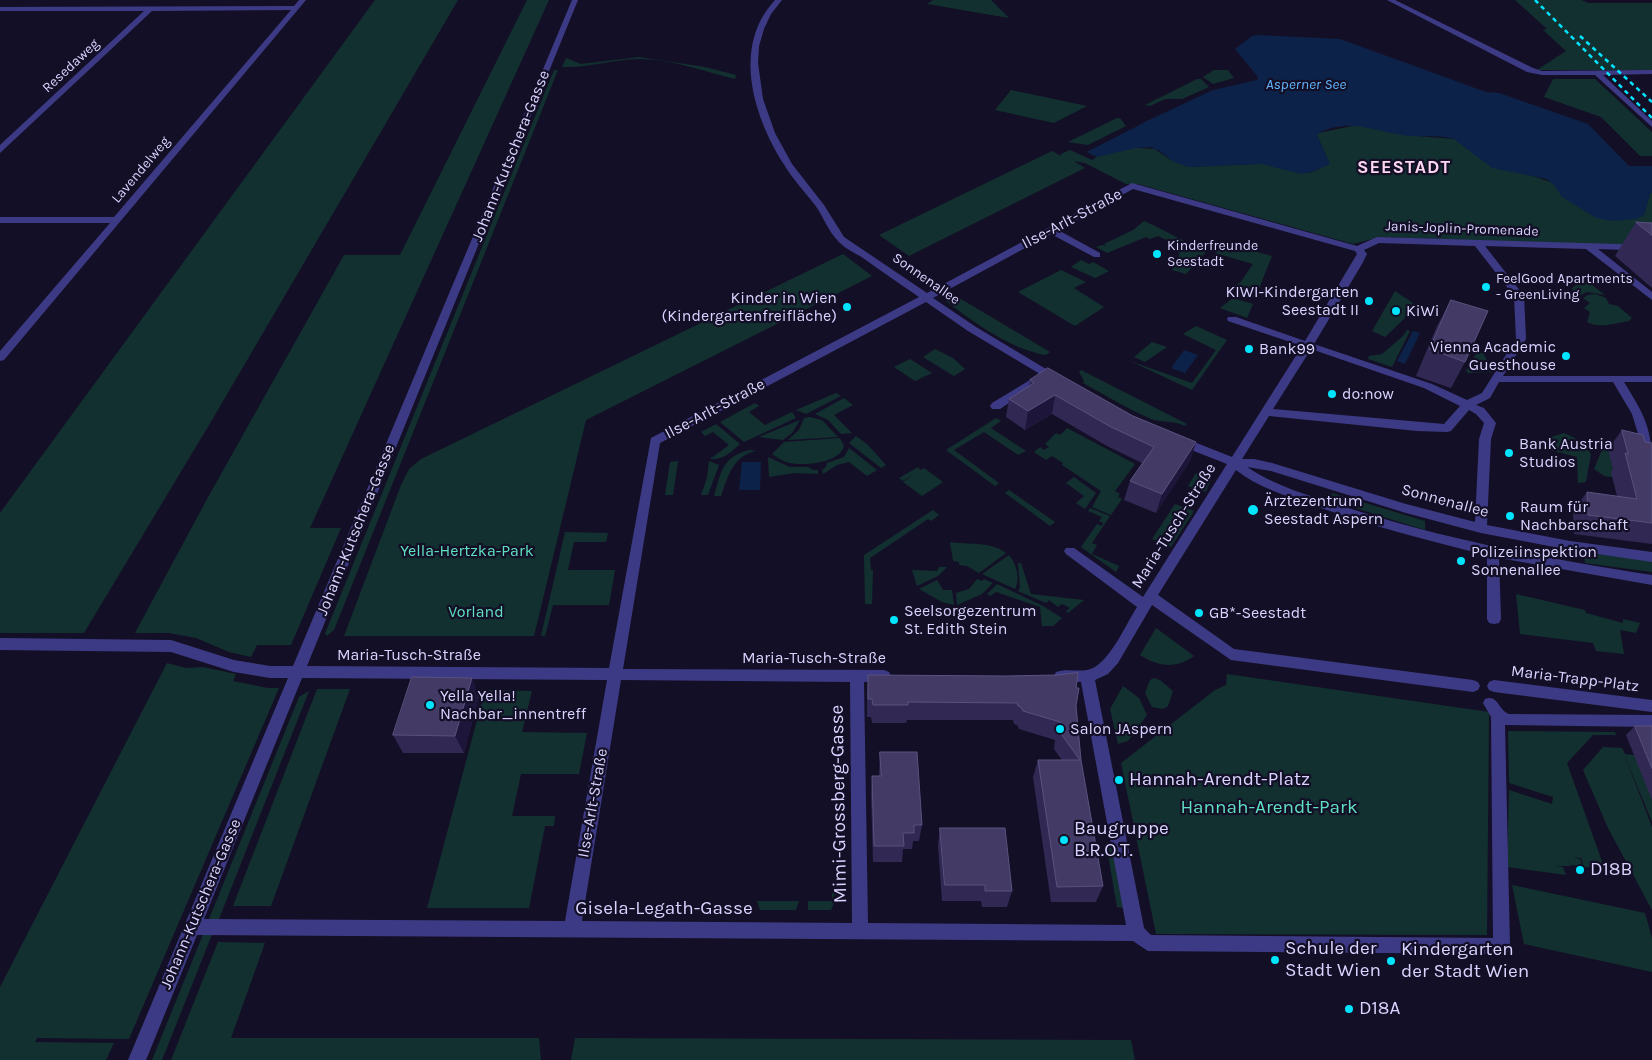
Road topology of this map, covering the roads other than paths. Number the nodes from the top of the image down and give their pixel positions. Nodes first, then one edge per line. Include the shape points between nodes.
1 (160, 0) edge
2 (303, 0) edge
3 (575, 0) edge
4 (779, 0) edge
5 (1393, 2) edge
6 (296, 8) junction
7 (0, 9) edge
8 (150, 9) junction
9 (1642, 72) junction
10 (1652, 72) edge
11 (1597, 73) junction
12 (1652, 81) edge
13 (1652, 125) edge
14 (0, 150) edge
15 (0, 220) edge
16 (116, 220) junction
17 (1051, 230) junction
18 (1478, 243) junction
19 (1588, 246) junction
20 (1652, 248) edge
21 (1358, 249) junction
22 (1097, 254) dead end
23 (1652, 297) edge
24 (925, 298) junction
25 (1232, 319) dead end
26 (1308, 345) junction
27 (0, 358) edge
28 (1046, 374) junction
29 (1496, 379) junction
30 (1652, 379) edge
31 (1617, 380) junction
32 (1070, 387) edge
33 (1467, 405) junction
34 (996, 406) dead end
35 (1266, 412) junction
36 (1170, 437) edge
37 (1652, 460) edge
38 (1234, 462) junction
39 (1481, 528) junction
40 (1070, 551) dead end
41 (1493, 553) junction
42 (1652, 557) edge
43 (1652, 580) edge
44 (1147, 601) junction
45 (1494, 619) dead end
46 (0, 644) edge
47 (298, 672) junction
48 (615, 674) junction
49 (857, 676) junction
50 (897, 676) edge
51 (1047, 676) edge
52 (1087, 676) junction
53 (1473, 686) dead end
54 (1494, 686) dead end
55 (1652, 706) edge
56 (1652, 721) edge
57 (192, 927) junction
58 (572, 930) junction
59 (860, 932) junction
60 (1136, 933) junction
61 (137, 1060) edge

1 - 8 street, Resedaweg
2 - 6 street, Lavendelweg
3 - 47 street, Johann-Kutschera-Gasse
4 - 24 street, Sonnenallee via 760,28 755,60 760,101 772,136 842,239
5 - 11 street via 1530,70
6 - 8 street
6 - 16 street, Lavendelweg
7 - 8 street
8 - 14 street, Resedaweg
9 - 10 street
9 - 11 street
9 - 12 street
11 - 13 street
15 - 16 street
16 - 27 street, Lavendelweg
17 - 21 street, Ilse-Arlt-Straße via 1132,186
17 - 22 street
17 - 24 street, Ilse-Arlt-Straße
18 - 19 street, Janis-Joplin-Promenade
18 - 21 street, Janis-Joplin-Promenade via 1386,240 1370,242
18 - 29 street via 1519,296 1521,339
19 - 20 street, Janis-Joplin-Promenade
19 - 23 street
21 - 26 street, Maria-Tusch-Straße via 1361,257
24 - 28 street, Sonnenallee
24 - 48 street, Ilse-Arlt-Straße via 655,441
25 - 26 street
26 - 33 street via 1428,386
26 - 35 street, Maria-Tusch-Straße
28 - 32 street, Sonnenallee
28 - 34 street
29 - 31 street
29 - 33 street via 1486,395
30 - 31 street
31 - 37 street via 1638,414
33 - 35 street via 1447,428
33 - 39 street via 1480,411 1490,423 1485,438
35 - 38 street, Maria-Tusch-Straße
36 - 38 street, Sonnenallee
38 - 39 street, Sonnenallee via 1272,467
38 - 41 street, Sonnenallee via 1247,473 1271,484 1346,512
38 - 44 street, Maria-Tusch-Straße
39 - 42 street, Sonnenallee via 1583,548
40 - 44 street
41 - 43 street, Sonnenallee
41 - 45 street
44 - 52 street, Maria-Tusch-Straße via 1108,665
44 - 53 street via 1231,654
46 - 47 street, Maria-Tusch-Straße via 171,646 262,672
47 - 48 street, Maria-Tusch-Straße
47 - 57 street, Johann-Kutschera-Gasse
48 - 49 street, Maria-Tusch-Straße
48 - 58 street, Ilse-Arlt-Straße
49 - 50 street, Maria-Tusch-Straße
49 - 59 street, Mimi-Grossberg-Gasse
51 - 52 street, Maria-Tusch-Straße
52 - 60 street
54 - 55 street, Maria-Trapp-Platz
56 - 60 street via 1508,720 1494,710 1502,946 1148,943
57 - 58 street, Gisela-Legath-Gasse
57 - 61 street, Johann-Kutschera-Gasse
58 - 59 street, Gisela-Legath-Gasse
59 - 60 street, Gisela-Legath-Gasse

